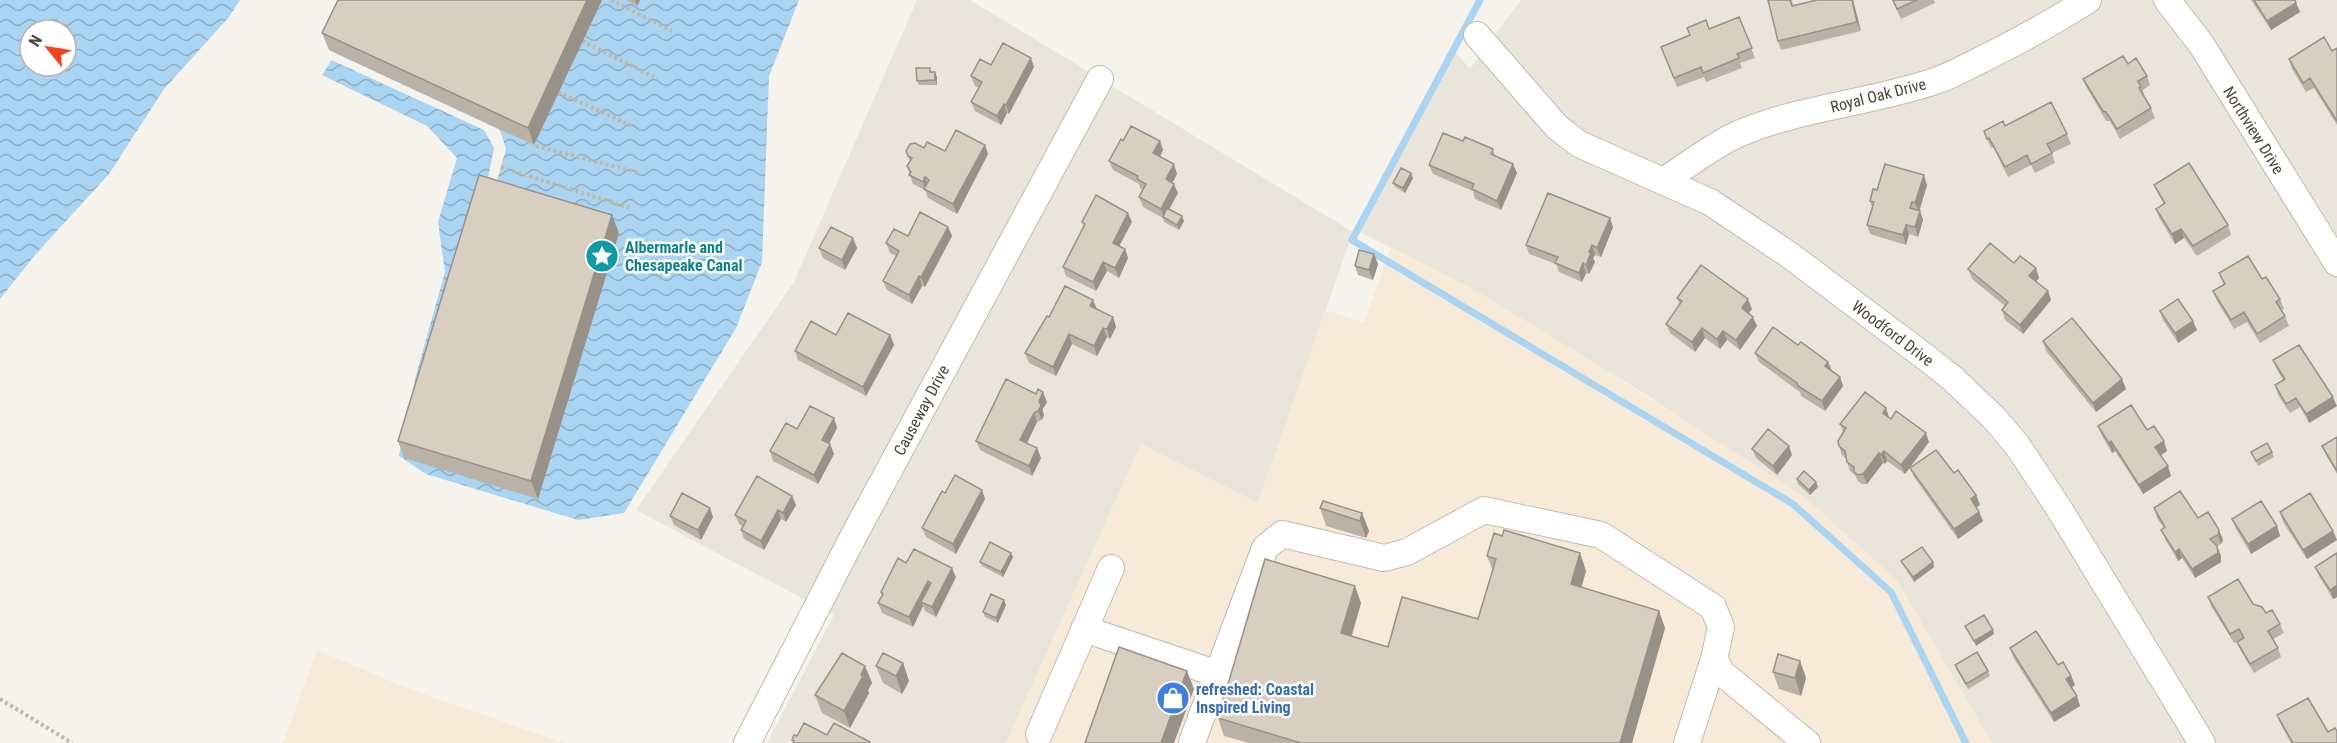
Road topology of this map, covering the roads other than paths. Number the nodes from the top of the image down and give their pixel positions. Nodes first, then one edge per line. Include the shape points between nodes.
1 (2088, 0) edge
2 (2167, 0) edge
3 (1477, 35) dead end
4 (1100, 79) dead end
5 (1665, 180) junction
6 (2337, 263) edge
7 (1111, 568) dead end
8 (1084, 629) junction
9 (1714, 659) junction
10 (1218, 674) junction
11 (1039, 734) dead end
12 (747, 743) edge
13 (1193, 743) edge
14 (1688, 743) edge
15 (1807, 743) edge
16 (2202, 743) edge

1 - 5 street, Royal Oak Drive via 2040,31 1938,81 1776,121 1718,145
2 - 6 street, Northview Drive via 2201,44
3 - 5 street, Woodford Drive via 1557,127 1579,144
4 - 12 street, Causeway Drive via 853,537
5 - 16 street, Woodford Drive via 1710,202 1788,254 1943,370 1994,418 2058,507
7 - 8 street
8 - 10 street
8 - 11 street
9 - 10 street via 1721,627 1713,607 1601,535 1484,510 1407,552 1384,558 1282,534 1265,548
9 - 14 street
9 - 15 street via 1722,673
10 - 13 street

